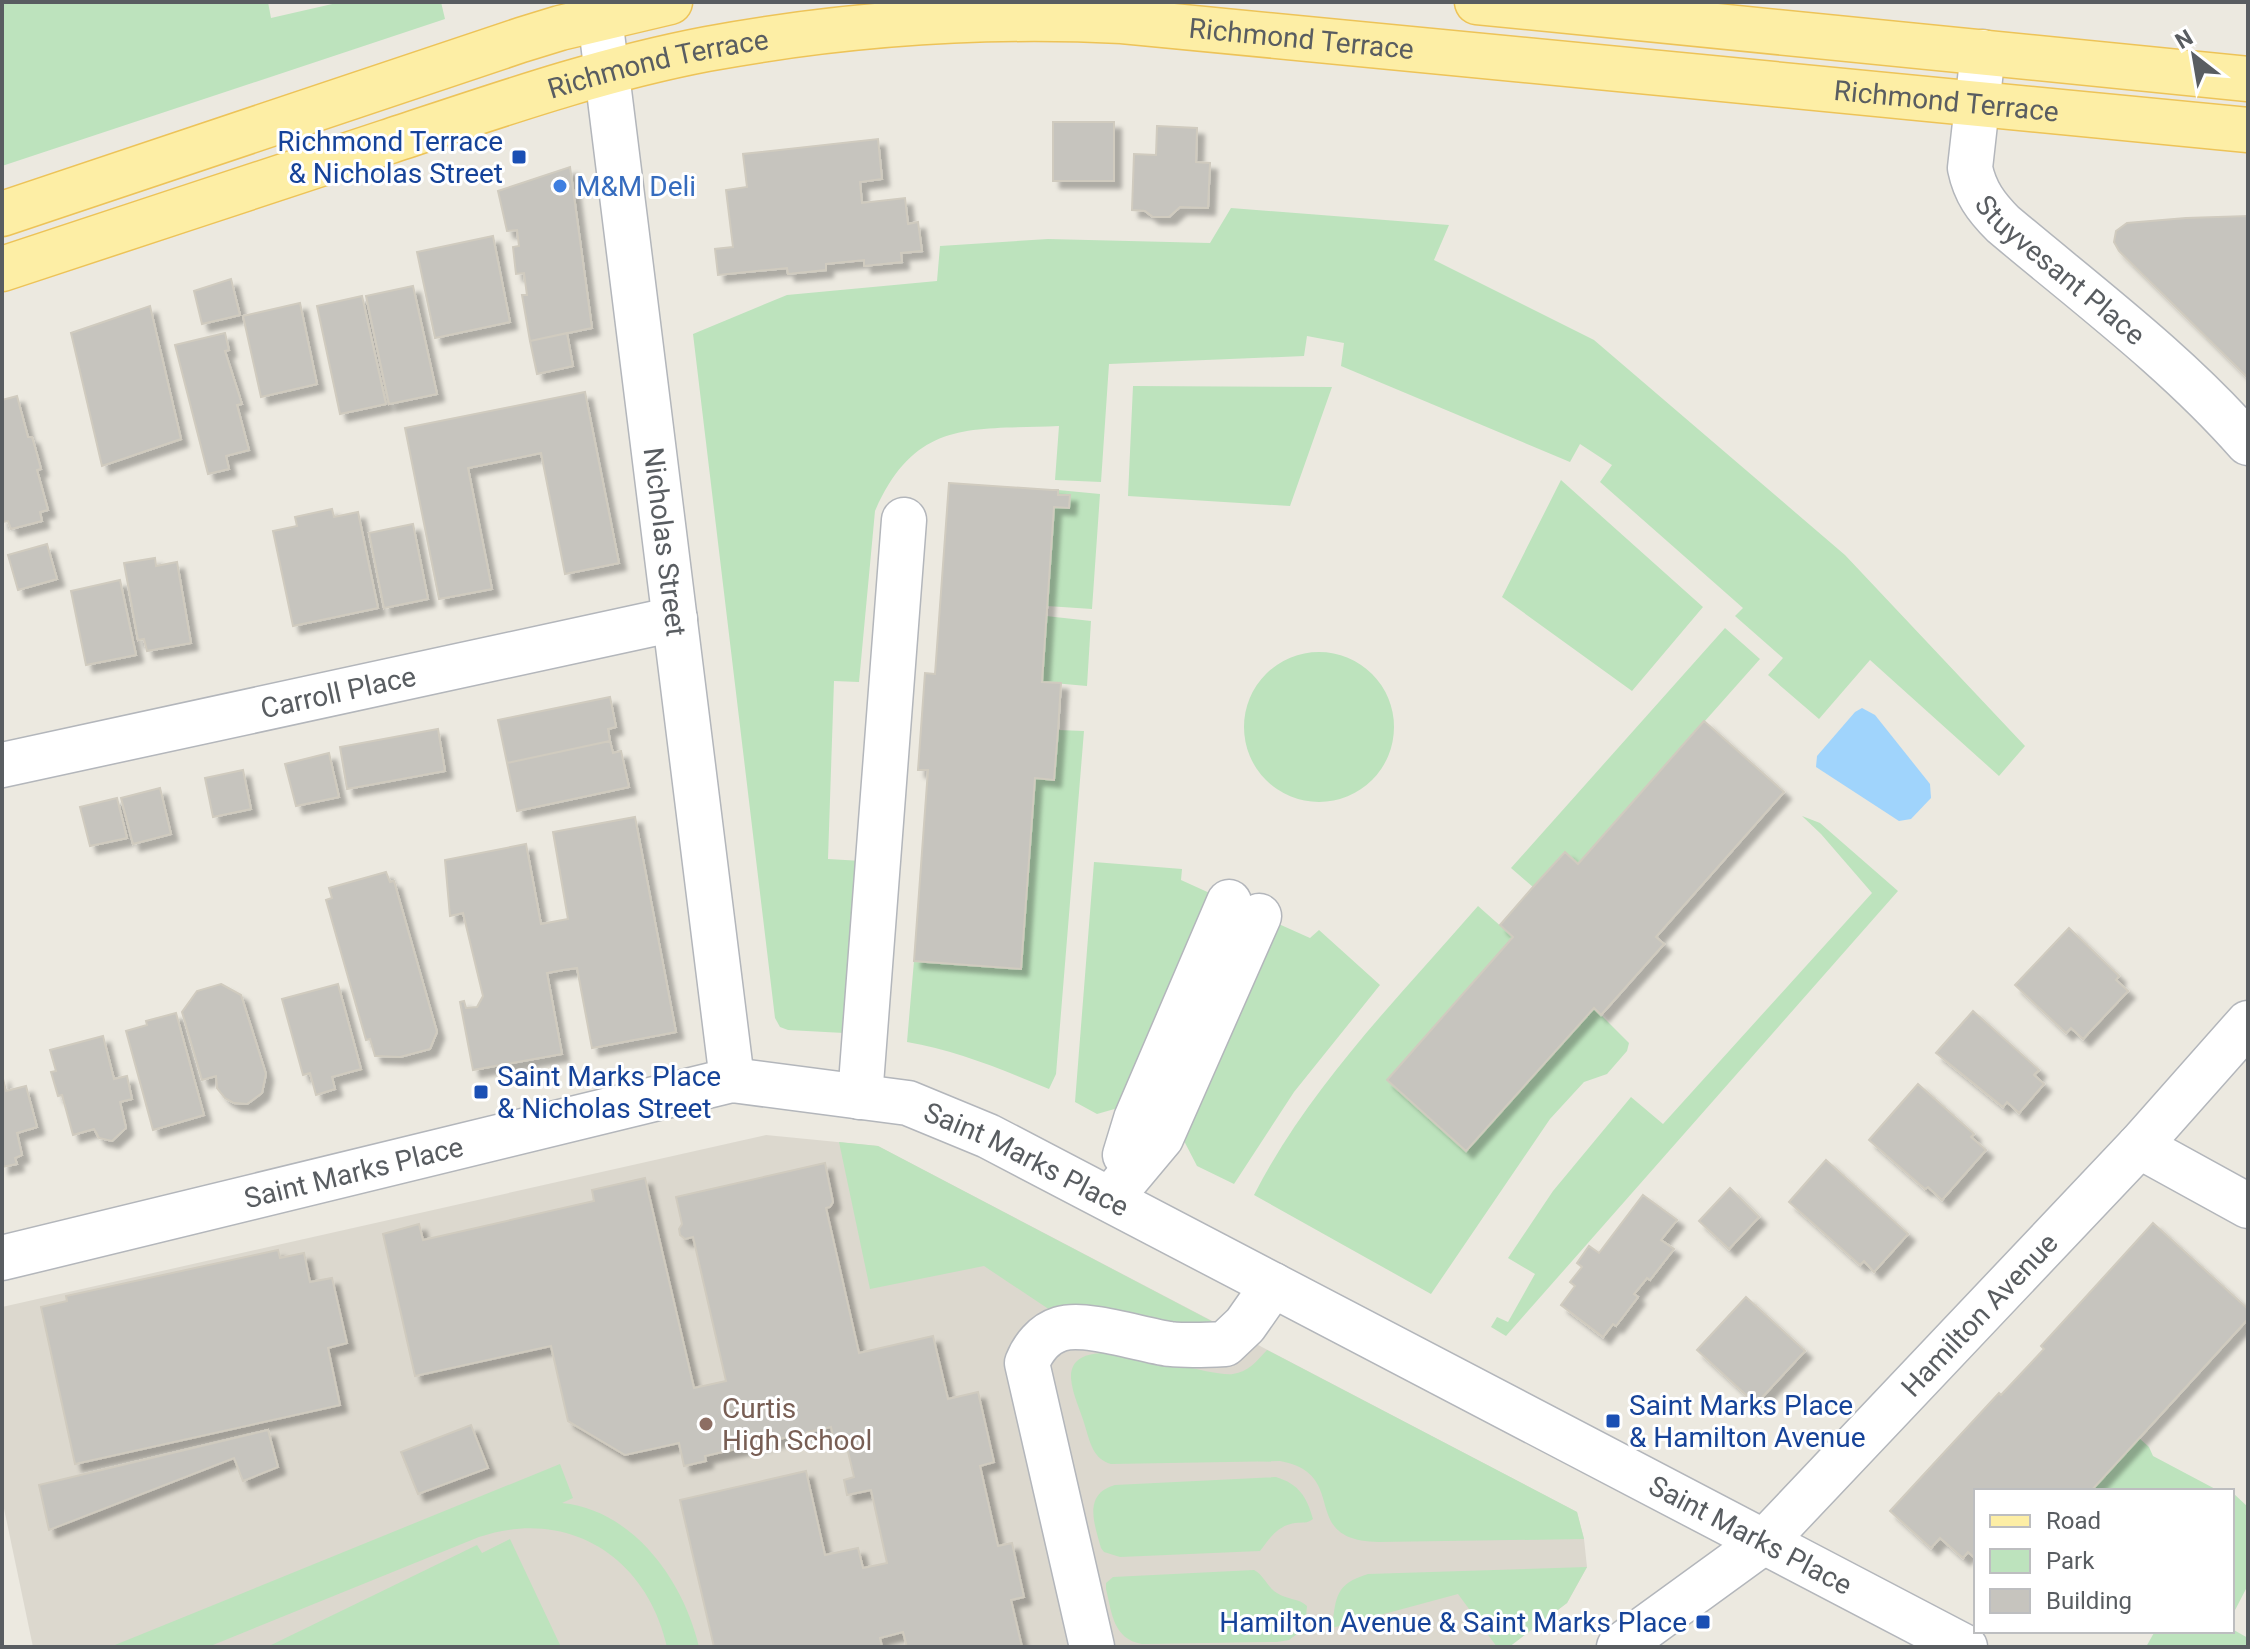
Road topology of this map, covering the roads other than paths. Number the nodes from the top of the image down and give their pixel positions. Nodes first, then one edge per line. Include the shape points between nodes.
1 (670, 2) edge
2 (1477, 2) edge
3 (599, 10) edge
4 (1983, 52) junction
5 (608, 72) junction
6 (2248, 79) edge
7 (1977, 104) junction
8 (2248, 130) edge
9 (2, 214) edge
10 (2, 269) edge
11 (2248, 443) edge
12 (904, 520) dead end
13 (675, 619) junction
14 (2, 765) edge
15 (1244, 909) dead end
16 (2248, 1023) edge
17 (732, 1080) junction
18 (860, 1097) junction
19 (2139, 1146) junction
20 (1110, 1199) junction
21 (2248, 1206) edge
22 (2, 1258) edge
23 (1273, 1285) junction
24 (1765, 1541) junction
25 (1092, 1647) edge
26 (1619, 1647) edge
27 (1965, 1647) edge

1 - 3 main road, Richmond Terrace
2 - 4 main road, Richmond Terrace
3 - 5 street, Nicholas Street
3 - 9 main road, Richmond Terrace
4 - 6 main road, Richmond Terrace
4 - 7 street, Stuyvesant Place
5 - 7 main road, Richmond Terrace via 815,31 1059,18
5 - 10 main road, Richmond Terrace
5 - 13 street, Nicholas Street
7 - 8 main road, Richmond Terrace
7 - 11 street, Stuyvesant Place via 1970,168 1984,204 2179,374
12 - 18 street
13 - 14 street, Carroll Place
13 - 17 street, Nicholas Street
15 - 20 street via 1136,1119
16 - 19 street, Hamilton Avenue
17 - 18 street, Saint Marks Place
17 - 22 street, Saint Marks Place
18 - 20 street, Saint Marks Place via 908,1103 988,1136
19 - 21 street
19 - 24 street, Hamilton Avenue
20 - 23 street, Saint Marks Place
23 - 24 street, Saint Marks Place
23 - 25 street via 1225,1344 1170,1344 1061,1328 1032,1350 1027,1363
24 - 26 street, Hamilton Avenue
24 - 27 street, Saint Marks Place

